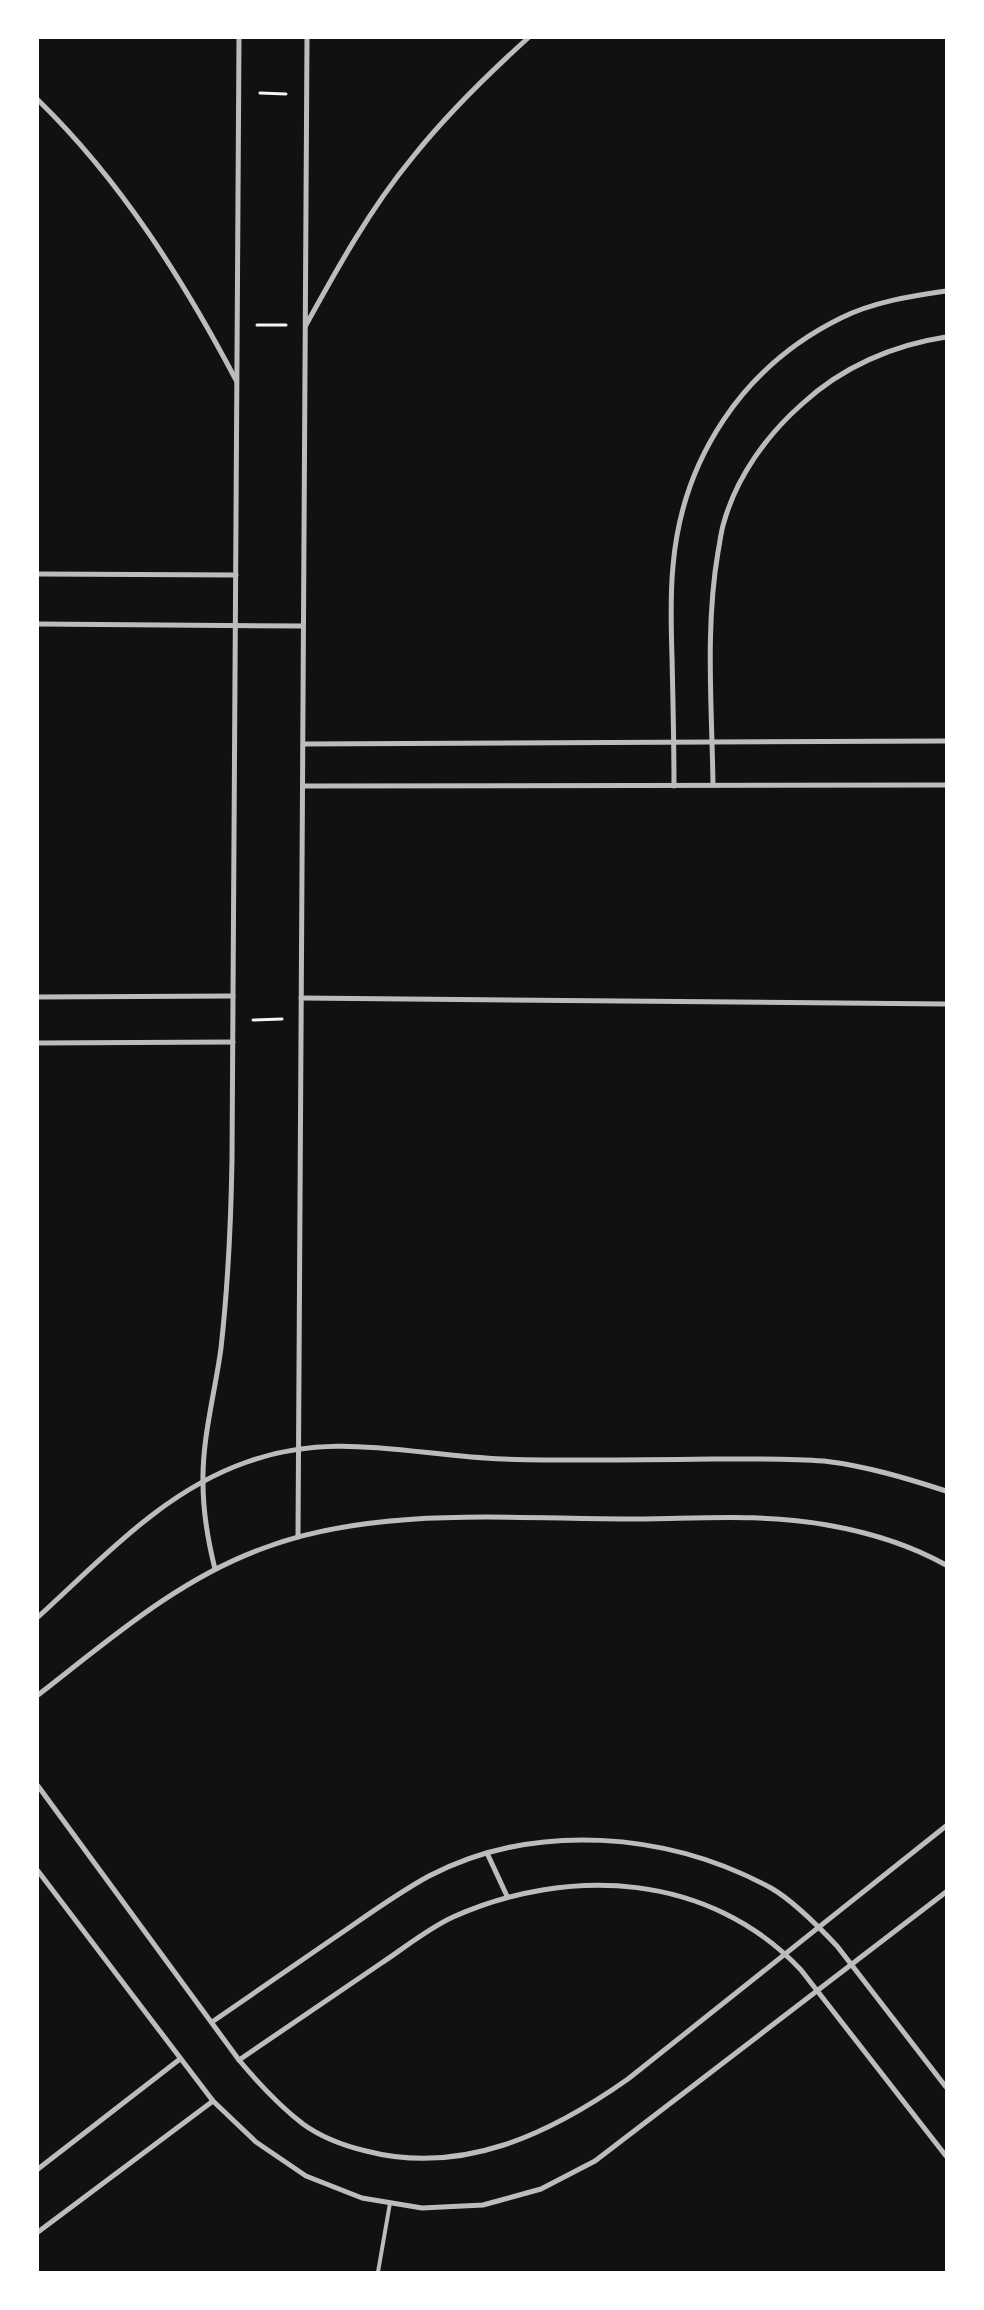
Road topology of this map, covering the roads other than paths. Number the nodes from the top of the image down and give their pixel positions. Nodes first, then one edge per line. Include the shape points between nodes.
1 (240, 38) edge
2 (307, 38) edge
3 (528, 38) edge
4 (38, 100) edge
5 (946, 291) edge
6 (306, 325) junction
7 (946, 337) edge
8 (237, 380) junction
9 (38, 574) edge
10 (236, 575) junction
11 (38, 624) edge
12 (236, 626) junction
13 (303, 626) junction
14 (674, 742) junction
15 (713, 742) junction
16 (946, 742) edge
17 (303, 744) junction
18 (713, 785) junction
19 (946, 785) edge
20 (303, 786) junction
21 (674, 786) junction
22 (233, 996) junction
23 (38, 997) edge
24 (301, 998) junction
25 (946, 1004) edge
26 (233, 1042) junction
27 (38, 1043) edge
28 (299, 1449) junction
29 (203, 1482) junction
30 (946, 1492) edge
31 (298, 1537) junction
32 (946, 1565) edge
33 (215, 1569) junction
34 (38, 1617) edge
35 (38, 1695) edge
36 (38, 1786) edge
37 (946, 1826) edge
38 (487, 1853) junction
39 (38, 1871) edge
40 (946, 1892) edge
41 (507, 1896) junction
42 (819, 1927) junction
43 (786, 1954) junction
44 (852, 1965) junction
45 (817, 1990) junction
46 (212, 2022) junction
47 (180, 2059) junction
48 (239, 2060) junction
49 (946, 2087) edge
50 (213, 2101) junction
51 (946, 2156) edge
52 (38, 2169) edge
53 (390, 2203) junction
54 (38, 2232) edge
55 (378, 2272) edge

1 - 8 street
2 - 6 street
3 - 6 street via 476,85 411,158 354,239
4 - 8 street via 104,174 154,239 198,308
5 - 14 street via 901,297 841,318 787,350 742,394 707,445 683,504 672,566
6 - 13 street
7 - 15 street via 920,341 867,359 819,388 778,425 746,471 724,522 713,582
8 - 10 street
9 - 10 street
10 - 12 street
11 - 12 street
12 - 13 street
12 - 22 street
13 - 17 street
14 - 15 street
14 - 17 street
14 - 21 street
15 - 16 street
15 - 18 street
17 - 20 street
18 - 19 street
18 - 21 street
20 - 21 street
20 - 24 street
22 - 23 street
22 - 26 street
24 - 25 street
24 - 28 street
26 - 27 street
26 - 29 street via 232,1187 227,1288
28 - 29 street via 250,1460
28 - 30 street via 357,1445 500,1459 825,1461 888,1472
28 - 31 street
29 - 33 street via 207,1531
29 - 34 street via 136,1527
31 - 32 street via 372,1524 468,1517 772,1519 827,1525 880,1537
31 - 33 street via 241,1556
33 - 35 street via 136,1619
36 - 46 street
37 - 42 street
38 - 41 street
38 - 42 street via 546,1841 602,1840 662,1847 719,1864 773,1889
38 - 46 street via 430,1876 377,1908
39 - 47 street
40 - 44 street
41 - 43 street via 555,1886 604,1884 654,1890 702,1903 746,1924
41 - 48 street via 451,1918
42 - 43 street
42 - 44 street
43 - 45 street
43 - 48 street via 594,2103 519,2140 479,2153 438,2160 392,2158 346,2146 305,2125 269,2096
44 - 45 street
44 - 49 street
45 - 51 street
45 - 53 street via 595,2161 541,2189 483,2205 422,2208
46 - 48 street
47 - 50 street
47 - 52 street
50 - 53 street via 256,2142 306,2176 362,2198
50 - 54 street
53 - 55 lane

